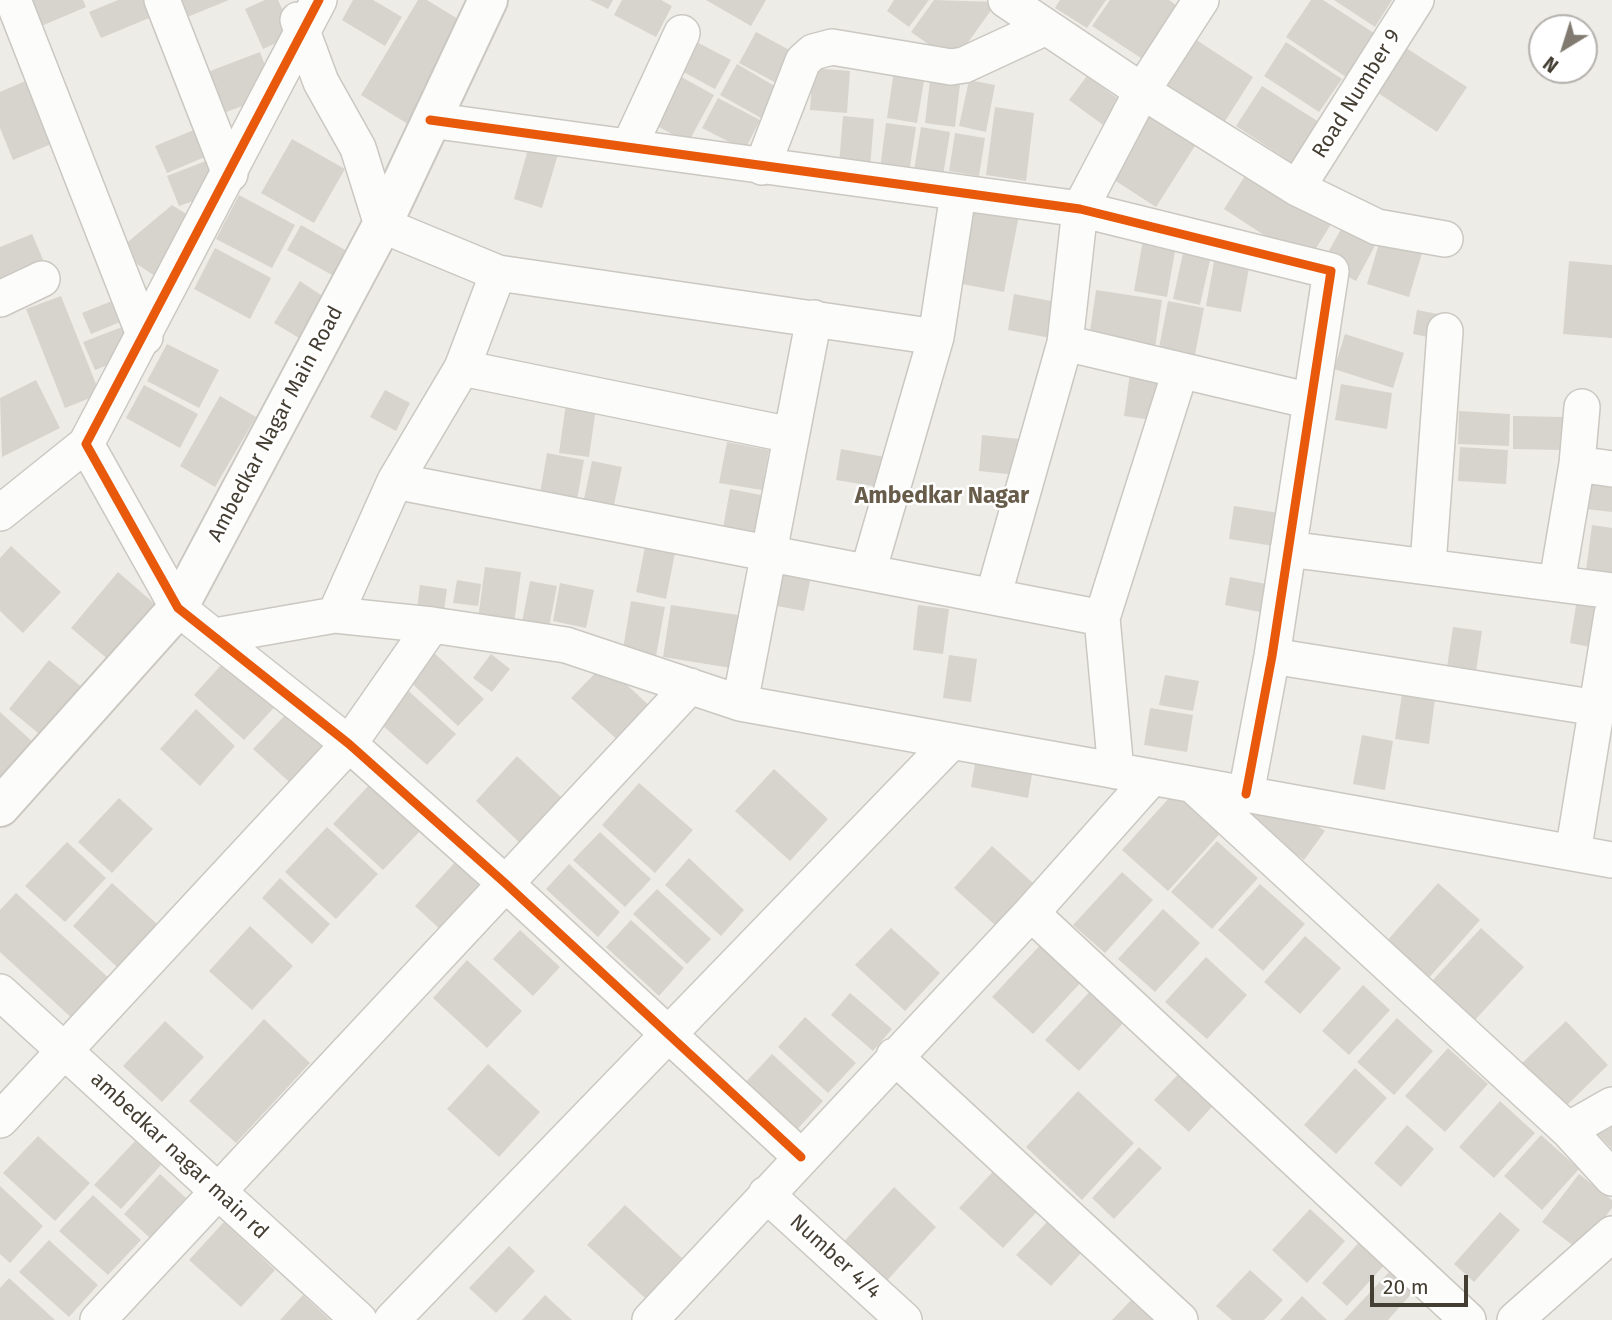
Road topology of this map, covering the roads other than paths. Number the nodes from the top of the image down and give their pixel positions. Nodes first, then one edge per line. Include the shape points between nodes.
1 (13, 0) edge
2 (162, 0) edge
3 (318, 0) edge
4 (488, 0) edge
5 (1006, 0) edge
6 (1202, 0) edge
7 (1416, 0) edge
8 (297, 16) edge
9 (1046, 27) junction
10 (682, 33) dead end
11 (1142, 91) junction
12 (430, 120) junction
13 (629, 147) junction
14 (762, 167) junction
15 (230, 174) junction
16 (1297, 188) junction
17 (958, 194) junction
18 (1080, 209) junction
19 (382, 225) junction
20 (1445, 239) dead end
21 (498, 273) junction
22 (42, 279) dead end
23 (0, 299) edge
24 (814, 318) junction
25 (1445, 331) dead end
26 (145, 337) junction
27 (936, 337) junction
28 (1065, 343) junction
29 (462, 368) junction
30 (1180, 372) junction
31 (1311, 401) junction
32 (1582, 407) dead end
33 (791, 435) junction
34 (86, 444) junction
35 (1577, 464) junction
36 (1612, 469) edge
37 (395, 481) junction
38 (0, 513) edge
39 (1288, 549) junction
40 (769, 554) junction
41 (1428, 565) junction
42 (868, 572) junction
43 (1557, 582) junction
44 (1612, 591) edge
45 (993, 597) junction
46 (178, 608) junction
47 (1612, 614) edge
48 (335, 615) junction
49 (1102, 618) junction
50 (432, 625) junction
51 (215, 636) junction
52 (1272, 656) junction
53 (690, 686) junction
54 (740, 703) junction
55 (1597, 708) junction
56 (952, 741) junction
57 (349, 744) junction
58 (1116, 771) junction
59 (1152, 777) junction
60 (1193, 785) junction
61 (1245, 794) junction
62 (0, 807) edge
63 (1573, 853) junction
64 (1612, 860) edge
65 (506, 884) junction
66 (1031, 913) junction
67 (0, 992) edge
68 (669, 1034) junction
69 (64, 1051) junction
70 (894, 1056) junction
71 (1612, 1105) edge
72 (0, 1120) edge
73 (1568, 1130) junction
74 (801, 1157) junction
75 (1612, 1178) edge
76 (218, 1192) junction
77 (766, 1195) junction
78 (1612, 1234) edge
79 (98, 1320) edge
80 (359, 1320) edge
81 (392, 1320) edge
82 (650, 1320) edge
83 (904, 1320) edge
84 (1180, 1320) edge
85 (1468, 1320) edge
86 (1515, 1320) edge

1 - 26 street
2 - 15 street
3 - 8 street
4 - 12 street, Ambedkar Nagar Main Road
5 - 9 street
6 - 11 street
7 - 16 street, Road Number 9
8 - 15 street
8 - 19 street via 321,82 358,148
9 - 11 street
9 - 14 street via 951,67 832,47 813,52 803,61
10 - 13 street
11 - 16 street
11 - 18 street
12 - 13 street
12 - 19 street, Ambedkar Nagar Main Road
13 - 14 street
14 - 17 street
15 - 26 street
16 - 20 street via 1377,227
17 - 18 street
17 - 27 street
18 - 28 street
18 - 31 street via 1331,271
19 - 21 street
19 - 46 street, Ambedkar Nagar Main Road
21 - 24 street
21 - 29 street
22 - 23 street
24 - 27 street
24 - 33 street
25 - 41 street
26 - 34 street
27 - 42 street
28 - 30 street
28 - 45 street
29 - 33 street
29 - 37 street
30 - 31 street
30 - 49 street
31 - 39 street
32 - 35 street
33 - 40 street
34 - 38 street
34 - 46 street
35 - 36 street
35 - 43 street
37 - 40 street
37 - 48 street
39 - 41 street
39 - 52 street
40 - 42 street
40 - 54 street
41 - 43 street
42 - 45 street
43 - 44 street
45 - 49 street
46 - 51 street
46 - 62 street, Ambedkar Nagar Main Road
47 - 55 street
48 - 50 street
48 - 51 street
49 - 58 street
50 - 53 street via 566,645
50 - 57 street
51 - 57 street
52 - 55 street
52 - 61 street
53 - 54 street
53 - 65 street
54 - 56 street
55 - 63 street
56 - 58 street
56 - 68 street
57 - 65 street
57 - 69 street
58 - 59 street
59 - 60 street
59 - 66 street
60 - 61 street
60 - 73 street
61 - 63 street
63 - 64 street
65 - 68 street
65 - 76 street
66 - 70 street
66 - 85 street
67 - 69 street, ambedkar nagar main rd
68 - 74 street
68 - 81 street
69 - 72 street
69 - 76 street, ambedkar nagar main rd
70 - 74 street
70 - 84 street
71 - 73 street
73 - 75 street
74 - 77 street
76 - 79 street
76 - 80 street, ambedkar nagar main rd
77 - 82 street
77 - 83 street, Number 4/4
78 - 86 street

